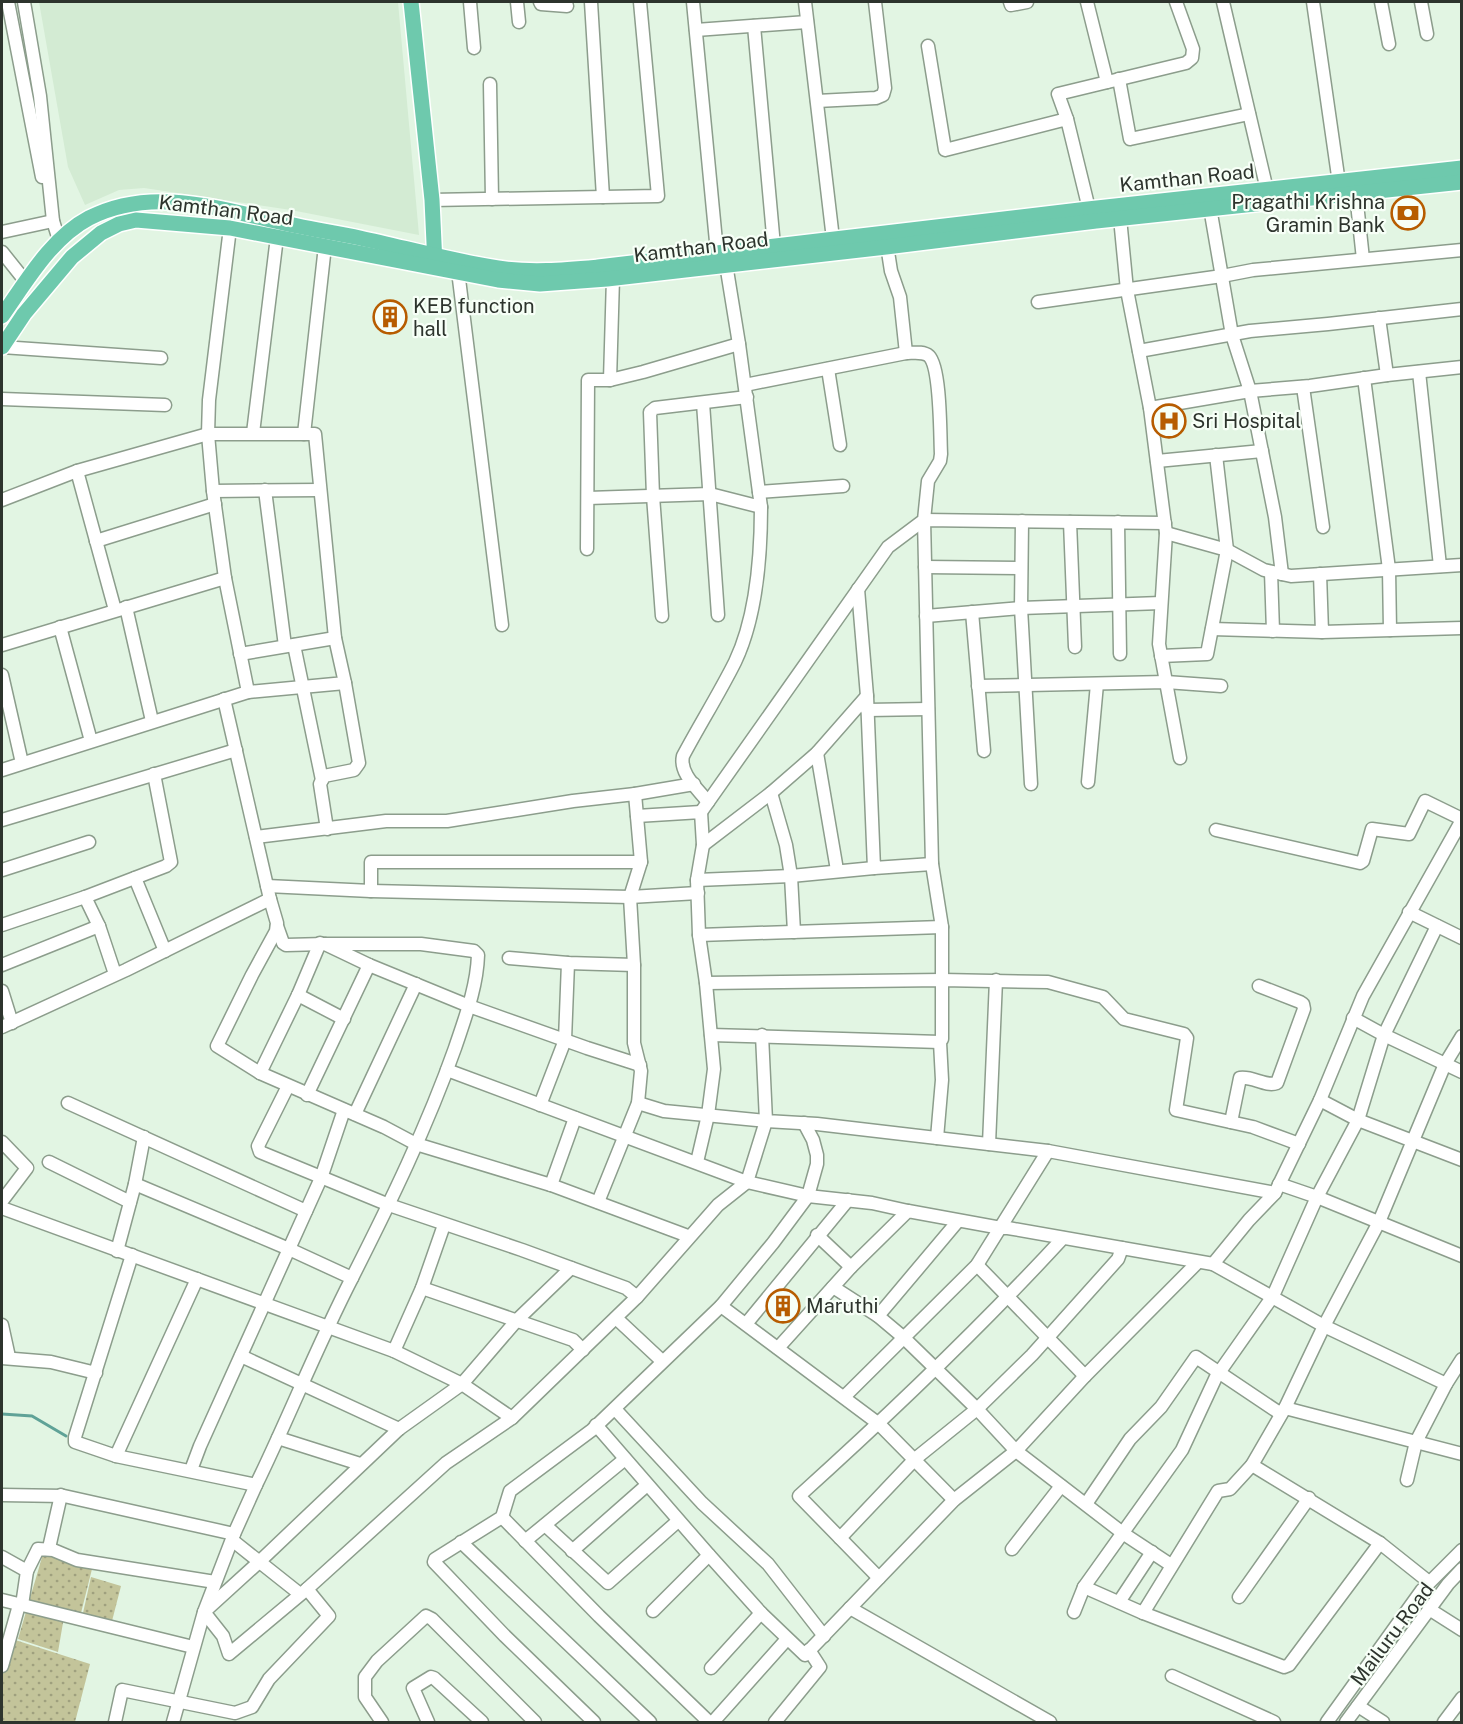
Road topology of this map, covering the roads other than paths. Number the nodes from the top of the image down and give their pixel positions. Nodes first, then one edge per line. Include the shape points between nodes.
1 (8, 2) edge
2 (24, 2) edge
3 (411, 2) edge
4 (470, 2) edge
5 (517, 2) edge
6 (540, 2) edge
7 (591, 2) edge
8 (640, 2) edge
9 (693, 2) edge
10 (805, 2) edge
11 (875, 2) edge
12 (1010, 2) edge
13 (1027, 2) edge
14 (1087, 2) edge
15 (1176, 2) edge
16 (1223, 2) edge
17 (1313, 2) edge
18 (1381, 2) edge
19 (1421, 2) edge
20 (567, 6) dead end
21 (519, 22) dead end
22 (807, 22) junction
23 (754, 26) junction
24 (696, 30) junction
25 (1427, 34) dead end
26 (1389, 44) dead end
27 (928, 46) dead end
28 (474, 48) dead end
29 (1113, 80) junction
30 (490, 84) dead end
31 (817, 101) junction
32 (1249, 114) junction
33 (1067, 119) junction
34 (1461, 168) edge
35 (1461, 182) edge
36 (1267, 190) junction
37 (1345, 191) junction
38 (603, 197) junction
39 (492, 199) junction
40 (432, 200) junction
41 (1209, 203) junction
42 (1089, 209) junction
43 (88, 218) junction
44 (1120, 218) junction
45 (52, 221) junction
46 (230, 228) junction
47 (2, 232) edge
48 (101, 233) junction
49 (277, 237) junction
50 (833, 239) junction
51 (59, 240) junction
52 (886, 240) junction
53 (325, 246) junction
54 (774, 246) junction
55 (1461, 250) edge
56 (2, 252) edge
57 (731, 257) junction
58 (1363, 259) junction
59 (435, 261) junction
60 (458, 271) junction
61 (1222, 276) junction
62 (613, 278) junction
63 (26, 282) junction
64 (1127, 290) junction
65 (1038, 302) dead end
66 (1461, 309) edge
67 (2, 316) edge
68 (1379, 318) junction
69 (1232, 335) junction
70 (740, 344) junction
71 (2, 347) edge
72 (1139, 351) junction
73 (906, 353) junction
74 (161, 358) dead end
75 (1461, 367) edge
76 (828, 369) junction
77 (1419, 372) junction
78 (1387, 375) junction
79 (1364, 378) junction
80 (610, 380) junction
81 (1303, 387) junction
82 (746, 391) junction
83 (1250, 391) junction
84 (2, 399) edge
85 (703, 403) junction
86 (165, 405) dead end
87 (1150, 408) junction
88 (253, 433) junction
89 (208, 434) junction
90 (304, 434) junction
91 (840, 445) dead end
92 (1262, 451) junction
93 (1216, 455) junction
94 (1157, 461) junction
95 (77, 471) junction
96 (843, 486) dead end
97 (265, 490) junction
98 (320, 490) junction
99 (759, 492) junction
100 (710, 494) junction
101 (653, 496) junction
102 (214, 498) junction
103 (588, 498) junction
104 (2, 500) edge
105 (761, 507) junction
106 (924, 520) junction
107 (1022, 521) junction
108 (1070, 522) junction
109 (1118, 522) junction
110 (1323, 527) dead end
111 (1165, 528) junction
112 (96, 541) junction
113 (587, 549) dead end
114 (1227, 550) junction
115 (1461, 565) edge
116 (1440, 566) junction
117 (925, 567) junction
118 (1021, 568) junction
119 (1389, 569) junction
120 (1276, 573) junction
121 (1320, 574) junction
122 (225, 578) junction
123 (858, 589) junction
124 (1161, 603) junction
125 (1119, 604) junction
126 (1073, 606) junction
127 (1021, 608) junction
128 (120, 609) junction
129 (972, 612) junction
130 (718, 615) dead end
131 (662, 616) dead end
132 (926, 616) junction
133 (502, 626) dead end
134 (60, 627) junction
135 (1461, 628) edge
136 (1212, 629) junction
137 (1390, 630) junction
138 (1273, 631) junction
139 (1322, 632) junction
140 (335, 638) junction
141 (2, 645) edge
142 (289, 646) junction
143 (1075, 647) dead end
144 (240, 654) junction
145 (1120, 654) dead end
146 (1161, 656) junction
147 (2, 675) edge
148 (1166, 682) junction
149 (345, 683) junction
150 (1025, 684) junction
151 (1097, 684) junction
152 (978, 686) junction
153 (1221, 686) dead end
154 (303, 687) junction
155 (248, 692) junction
156 (867, 696) junction
157 (224, 699) junction
158 (928, 709) junction
159 (867, 710) junction
160 (152, 721) junction
161 (91, 741) junction
162 (236, 750) junction
163 (984, 751) dead end
164 (817, 753) junction
165 (1180, 758) dead end
166 (21, 763) junction
167 (2, 770) edge
168 (154, 774) junction
169 (322, 780) junction
170 (1088, 782) dead end
171 (694, 784) junction
172 (1032, 784) dead end
173 (771, 793) junction
174 (635, 794) junction
175 (704, 807) junction
176 (637, 816) junction
177 (1461, 819) edge
178 (2, 820) edge
179 (327, 829) junction
180 (1216, 830) dead end
181 (256, 837) junction
182 (89, 842) dead end
183 (703, 845) junction
184 (641, 862) junction
185 (932, 864) junction
186 (874, 868) junction
187 (2, 870) edge
188 (837, 870) junction
189 (791, 876) junction
190 (135, 878) junction
191 (267, 886) junction
192 (697, 886) junction
193 (371, 891) junction
194 (85, 897) junction
195 (630, 897) junction
196 (270, 900) junction
197 (1409, 912) junction
198 (2, 925) edge
199 (99, 926) junction
200 (277, 926) junction
201 (1437, 926) junction
202 (942, 927) junction
203 (794, 932) junction
204 (699, 935) junction
205 (1461, 938) edge
206 (322, 943) junction
207 (165, 951) junction
208 (510, 958) dead end
209 (568, 963) junction
210 (2, 965) edge
211 (369, 965) junction
212 (634, 965) junction
213 (116, 974) junction
214 (942, 980) junction
215 (996, 980) junction
216 (706, 983) junction
217 (416, 984) junction
218 (1259, 986) dead end
219 (2, 991) edge
220 (298, 995) junction
221 (470, 1006) junction
222 (1353, 1018) junction
223 (344, 1019) junction
224 (7, 1025) edge
225 (711, 1035) junction
226 (762, 1035) junction
227 (1384, 1035) junction
228 (1461, 1036) edge
229 (565, 1040) junction
230 (940, 1042) junction
231 (1445, 1064) junction
232 (640, 1065) junction
233 (447, 1071) junction
234 (1461, 1072) edge
235 (261, 1073) junction
236 (288, 1086) junction
237 (307, 1095) junction
238 (1320, 1100) junction
239 (68, 1103) dead end
240 (638, 1103) junction
241 (540, 1105) junction
242 (350, 1112) junction
243 (708, 1115) junction
244 (575, 1118) junction
245 (766, 1120) junction
246 (1358, 1120) junction
247 (1231, 1122) junction
248 (804, 1123) junction
249 (144, 1137) junction
250 (623, 1137) junction
251 (937, 1138) junction
252 (1413, 1141) junction
253 (2, 1142) edge
254 (416, 1144) junction
255 (989, 1144) junction
256 (1299, 1144) junction
257 (1048, 1151) junction
258 (1461, 1160) edge
259 (49, 1162) dead end
260 (697, 1162) junction
261 (321, 1178) junction
262 (747, 1182) junction
263 (135, 1185) junction
264 (551, 1185) junction
265 (1277, 1189) junction
266 (808, 1196) junction
267 (1317, 1197) junction
268 (848, 1200) junction
269 (2, 1201) edge
270 (130, 1202) junction
271 (598, 1202) junction
272 (389, 1205) junction
273 (2, 1208) edge
274 (306, 1211) junction
275 (908, 1211) junction
276 (958, 1221) junction
277 (1379, 1222) junction
278 (444, 1225) junction
279 (1001, 1228) junction
280 (817, 1235) junction
281 (688, 1236) junction
282 (1063, 1238) junction
283 (1122, 1248) junction
284 (289, 1249) junction
285 (117, 1251) junction
286 (132, 1256) junction
287 (1461, 1256) edge
288 (1198, 1262) junction
289 (1213, 1264) junction
290 (977, 1265) junction
291 (851, 1267) junction
292 (571, 1268) junction
293 (352, 1278) junction
294 (197, 1279) junction
295 (422, 1287) junction
296 (833, 1287) junction
297 (1273, 1296) junction
298 (637, 1297) junction
299 (1008, 1298) junction
300 (264, 1304) junction
301 (721, 1306) junction
302 (878, 1316) junction
303 (616, 1318) junction
304 (517, 1320) junction
305 (2, 1324) edge
306 (746, 1324) junction
307 (327, 1326) junction
308 (1324, 1326) junction
309 (1047, 1336) junction
310 (903, 1337) junction
311 (778, 1348) junction
312 (583, 1350) junction
313 (394, 1351) junction
314 (241, 1356) junction
315 (5, 1357) edge
316 (1461, 1359) edge
317 (662, 1361) junction
318 (935, 1369) junction
319 (96, 1372) junction
320 (1219, 1372) junction
321 (1085, 1376) junction
322 (303, 1384) junction
323 (462, 1384) junction
324 (1446, 1384) junction
325 (844, 1397) junction
326 (615, 1409) junction
327 (977, 1409) junction
328 (1283, 1411) junction
329 (512, 1418) junction
330 (879, 1424) junction
331 (596, 1425) junction
332 (399, 1428) junction
333 (278, 1438) junction
334 (1416, 1442) junction
335 (1016, 1451) junction
336 (1461, 1454) edge
337 (116, 1456) junction
338 (625, 1459) junction
339 (915, 1459) junction
340 (360, 1464) junction
341 (1252, 1465) junction
342 (190, 1470) junction
343 (1407, 1480) dead end
344 (256, 1485) junction
345 (647, 1485) junction
346 (1061, 1486) junction
347 (2, 1495) edge
348 (61, 1495) junction
349 (1309, 1498) junction
350 (954, 1500) junction
351 (1086, 1504) junction
352 (502, 1517) junction
353 (678, 1521) junction
354 (545, 1525) junction
355 (1124, 1534) junction
356 (233, 1537) junction
357 (840, 1538) junction
358 (525, 1541) junction
359 (461, 1542) junction
360 (1380, 1542) junction
361 (49, 1548) junction
362 (1012, 1549) dead end
363 (572, 1551) junction
364 (1461, 1551) edge
365 (1152, 1552) junction
366 (709, 1555) junction
367 (2, 1557) edge
368 (259, 1562) junction
369 (1172, 1565) junction
370 (1461, 1569) edge
371 (27, 1571) junction
372 (879, 1578) junction
373 (215, 1582) junction
374 (1430, 1582) junction
375 (1084, 1587) junction
376 (303, 1592) junction
377 (1239, 1597) dead end
378 (2, 1600) edge
379 (1119, 1602) junction
380 (20, 1605) junction
381 (850, 1608) junction
382 (1429, 1609) junction
383 (654, 1611) dead end
384 (204, 1612) junction
385 (1074, 1612) dead end
386 (761, 1613) junction
387 (1143, 1613) junction
388 (1461, 1630) edge
389 (824, 1636) junction
390 (787, 1640) junction
391 (193, 1647) junction
392 (809, 1650) junction
393 (2, 1666) edge
394 (711, 1668) dead end
395 (1172, 1676) dead end
396 (1461, 1698) edge
397 (178, 1701) junction
398 (1358, 1706) junction
399 (115, 1722) edge
400 (173, 1722) edge
401 (382, 1722) edge
402 (428, 1722) edge
403 (482, 1722) edge
404 (535, 1722) edge
405 (594, 1722) edge
406 (650, 1722) edge
407 (711, 1722) edge
408 (775, 1722) edge
409 (1050, 1722) edge
410 (1274, 1722) edge
411 (1327, 1722) edge
412 (1346, 1722) edge
413 (1383, 1722) edge
414 (1444, 1722) edge

1 - 45 street
2 - 45 street via 40,96
3 - 40 main road
4 - 28 street
5 - 21 street
6 - 20 street
7 - 38 street
8 - 38 street via 657,196
9 - 24 street
10 - 22 street
11 - 31 street via 883,94 876,98
12 - 13 street
14 - 29 street
15 - 29 street via 1193,49 1192,58 1186,63
16 - 32 street
17 - 37 street
18 - 26 street
19 - 25 street
22 - 23 street
22 - 31 street
23 - 24 street
23 - 54 street
24 - 57 street
27 - 33 street via 945,150
29 - 32 street via 1130,139
29 - 33 street via 1058,94
30 - 39 street
31 - 50 street
32 - 36 street
33 - 42 street
34 - 37 main road, Kamthan Road
35 - 37 main road, Kamthan Road
36 - 37 main road, Kamthan Road
36 - 41 main road, Kamthan Road
37 - 41 main road, Kamthan Road
37 - 58 street
38 - 39 street
39 - 40 street
40 - 59 main road
41 - 42 main road, Kamthan Road
41 - 44 main road, Kamthan Road
41 - 61 street
42 - 52 main road, Kamthan Road
43 - 48 main road
43 - 51 main road, Kamthan Road
43 - 59 main road, Kamthan Road via 123,204 166,200 316,228
44 - 52 main road, Kamthan Road
44 - 64 street
45 - 47 street
45 - 51 street
46 - 48 main road, Kamthan Road via 136,220
46 - 49 main road, Kamthan Road
46 - 89 street
48 - 71 main road, Kamthan Road via 72,257
49 - 53 main road, Kamthan Road
49 - 88 street
50 - 52 main road, Kamthan Road
50 - 54 main road, Kamthan Road
51 - 63 main road, Kamthan Road
52 - 57 main road, Kamthan Road
52 - 73 street via 900,297
53 - 59 main road, Kamthan Road
53 - 90 street
54 - 57 main road, Kamthan Road
55 - 58 street
56 - 63 street
57 - 59 main road, Kamthan Road via 531,272
57 - 62 main road, Kamthan Road
57 - 70 street
58 - 61 street
59 - 60 main road, Kamthan Road
60 - 62 main road, Kamthan Road via 540,284
60 - 133 street
61 - 64 street
61 - 69 street
62 - 80 street
63 - 67 main road, Kamthan Road
64 - 65 street
64 - 72 street
66 - 68 street
68 - 69 street
68 - 78 street
69 - 72 street
69 - 83 street
70 - 80 street
70 - 82 street
71 - 74 street
72 - 87 street
73 - 76 street
73 - 106 street via 926,354 931,359 939,395 941,454 927,481
75 - 77 street
76 - 82 street
76 - 91 street
77 - 78 street
77 - 116 street
78 - 79 street
79 - 81 street
79 - 119 street
80 - 103 street via 588,380
81 - 83 street
81 - 110 street
82 - 85 street
82 - 99 street
83 - 87 street
83 - 92 street
84 - 86 street
85 - 100 street
85 - 101 street via 655,408 651,412
87 - 94 street
88 - 89 street
88 - 90 street
89 - 95 street
89 - 102 street
90 - 98 street via 315,434
92 - 93 street
92 - 120 street via 1280,547
93 - 94 street
93 - 114 street
94 - 111 street
95 - 104 street
95 - 112 street
96 - 99 street
97 - 98 street
97 - 102 street
97 - 142 street
98 - 140 street
99 - 105 street
100 - 101 street
100 - 105 street
100 - 130 street
101 - 103 street
101 - 131 street
102 - 112 street
102 - 122 street
103 - 113 street
105 - 171 street via 754,596 739,652 683,756 682,769
106 - 107 street
106 - 117 street
106 - 123 street via 888,547
107 - 108 street
107 - 118 street
108 - 109 street
108 - 126 street
109 - 111 street
109 - 125 street
111 - 114 street
111 - 124 street
112 - 128 street
114 - 120 street
114 - 136 street
115 - 116 street
116 - 119 street
117 - 118 street
117 - 132 street
118 - 127 street
119 - 121 street
119 - 137 street
120 - 121 street
120 - 138 street
121 - 139 street
122 - 128 street
122 - 144 street
123 - 156 street
123 - 175 street
124 - 125 street
124 - 146 street
125 - 126 street
125 - 145 street
126 - 127 street
126 - 143 street
127 - 129 street
127 - 150 street
128 - 134 street
128 - 160 street
129 - 132 street
129 - 152 street
132 - 158 street
134 - 141 street
134 - 161 street
135 - 137 street
136 - 138 street
136 - 146 street via 1207,654
137 - 139 street
138 - 139 street
140 - 142 street
140 - 149 street
142 - 144 street
142 - 154 street
144 - 155 street
146 - 148 street
147 - 166 street
148 - 151 street
148 - 153 street
148 - 165 street
149 - 154 street
149 - 169 street via 359,763 354,770 324,776
150 - 151 street
150 - 152 street
150 - 172 street
151 - 170 street
152 - 163 street
154 - 155 street
154 - 169 street
155 - 157 street
156 - 159 street
156 - 164 street
157 - 160 street
157 - 162 street
158 - 159 street
158 - 185 street
159 - 186 street
160 - 161 street
161 - 166 street
162 - 168 street
162 - 181 street
164 - 173 street
164 - 188 street
166 - 167 street
168 - 178 street
168 - 190 street via 171,862
169 - 179 street
171 - 174 street
171 - 175 street
173 - 183 street
173 - 189 street
174 - 176 street
174 - 179 street via 447,820 386,821
175 - 176 street
175 - 183 street
176 - 184 street
177 - 180 street via 1425,801 1409,834 1372,829 1360,863
177 - 197 street
179 - 181 street
181 - 191 street
182 - 187 street
183 - 192 street
184 - 193 street via 371,862
184 - 195 street
185 - 186 street
185 - 202 street
186 - 188 street
188 - 189 street
189 - 192 street
189 - 203 street
190 - 194 street
190 - 207 street
191 - 193 street
191 - 196 street
192 - 195 street
192 - 204 street
193 - 195 street
194 - 198 street
194 - 199 street
195 - 212 street
196 - 200 street
196 - 207 street
197 - 201 street
197 - 222 street
199 - 210 street
199 - 213 street
200 - 206 street via 285,945
200 - 235 street via 217,1046
201 - 205 street
201 - 227 street
202 - 203 street
202 - 214 street
203 - 204 street
204 - 216 street
206 - 211 street
206 - 220 street
206 - 221 street via 430,944 476,952
207 - 213 street
208 - 209 street
209 - 212 street
209 - 229 street
211 - 217 street
211 - 223 street
212 - 232 street via 634,1043
213 - 224 street
214 - 215 street
214 - 216 street
214 - 230 street
215 - 247 street via 1062,984 1103,997 1124,1019 1184,1034 1187,1038 1176,1110
215 - 255 street
216 - 225 street
217 - 221 street
217 - 242 street
218 - 247 street via 1300,1002 1304,1009 1277,1083 1240,1078
219 - 224 street
220 - 223 street
220 - 235 street
221 - 229 street
221 - 233 street
222 - 227 street
222 - 238 street
223 - 237 street
225 - 226 street
225 - 243 street via 714,1070
226 - 230 street
226 - 245 street
227 - 231 street
227 - 246 street
228 - 231 street
229 - 232 street
229 - 241 street
230 - 251 street via 942,1080
231 - 234 street
231 - 252 street
232 - 240 street
233 - 241 street
233 - 254 street
235 - 236 street
236 - 237 street
236 - 261 street via 259,1151
237 - 242 street
238 - 246 street
238 - 256 street
239 - 249 street
240 - 243 street via 663,1111
240 - 250 street
241 - 244 street
242 - 254 street
242 - 261 street
243 - 245 street
243 - 260 street
244 - 250 street
244 - 264 street
245 - 248 street
245 - 262 street
246 - 252 street
246 - 267 street
247 - 256 street
248 - 251 street
248 - 266 street via 817,1155
249 - 263 street
249 - 274 street
250 - 260 street
250 - 271 street
251 - 255 street
252 - 258 street
252 - 277 street
253 - 269 street via 27,1168
254 - 264 street
254 - 272 street
255 - 257 street
256 - 265 street
257 - 265 street
257 - 279 street
259 - 270 street
260 - 262 street
261 - 272 street
261 - 274 street
262 - 266 street
262 - 281 street
263 - 270 street
263 - 284 street
264 - 271 street
265 - 267 street
265 - 289 street
266 - 268 street
266 - 301 street
267 - 277 street
267 - 297 street
268 - 275 street
268 - 280 street
270 - 285 street
271 - 281 street
272 - 278 street
272 - 293 street
273 - 285 street
274 - 284 street
275 - 276 street
275 - 291 street
276 - 279 street
276 - 302 street
277 - 287 street
277 - 308 street
278 - 292 street
278 - 295 street
279 - 282 street
279 - 290 street
280 - 291 street
280 - 306 street
281 - 298 street
282 - 283 street
282 - 299 street
283 - 288 street
283 - 309 street via 1118,1259
284 - 293 street
284 - 300 street
285 - 286 street
286 - 294 street
286 - 319 street
288 - 289 street
288 - 321 street
289 - 297 street
290 - 299 street
290 - 310 street
291 - 296 street
292 - 298 street via 626,1288
292 - 304 street
293 - 307 street
294 - 300 street
294 - 337 street
295 - 304 street
295 - 313 street
296 - 302 street
296 - 311 street
297 - 308 street
297 - 320 street
298 - 303 street
299 - 309 street
299 - 318 street
300 - 307 street
300 - 314 street
301 - 306 street
301 - 317 street
302 - 310 street
303 - 312 street
303 - 317 street
304 - 312 street via 573,1341
304 - 323 street
305 - 315 street
306 - 311 street
307 - 313 street
307 - 322 street
308 - 324 street
308 - 328 street
309 - 321 street
309 - 327 street
310 - 318 street
310 - 325 street
311 - 325 street
312 - 329 street
313 - 323 street
314 - 322 street
314 - 342 street
315 - 319 street
316 - 324 street
317 - 326 street
318 - 327 street
318 - 330 street
319 - 337 street via 74,1440
320 - 328 street
320 - 351 street via 1194,1358 1166,1401 1130,1439
320 - 355 street via 1182,1450
321 - 335 street
322 - 332 street
322 - 333 street
323 - 329 street
323 - 332 street
324 - 334 street
325 - 330 street
326 - 331 street
326 - 389 street via 702,1503 768,1564
327 - 335 street
327 - 339 street
328 - 334 street
328 - 341 street
329 - 376 street via 446,1463
330 - 339 street
330 - 357 street via 799,1496
331 - 338 street
331 - 352 street via 510,1491
332 - 340 street
333 - 340 street
333 - 344 street
334 - 336 street
334 - 343 street
335 - 346 street
335 - 350 street
337 - 342 street
338 - 345 street
338 - 354 street
339 - 350 street
339 - 357 street
340 - 368 street
341 - 349 street
341 - 369 street via 1230,1489 1218,1491
342 - 344 street
344 - 356 street
345 - 353 street
345 - 363 street
346 - 351 street
346 - 362 street
347 - 348 street
348 - 356 street
348 - 361 street
349 - 360 street
349 - 377 street
350 - 372 street
351 - 355 street
352 - 358 street
352 - 359 street
353 - 363 street via 608,1583
353 - 366 street
354 - 358 street
354 - 363 street
355 - 365 street
355 - 375 street
356 - 368 street
356 - 373 street
357 - 372 street
358 - 407 street
359 - 405 street via 435,1558 435,1564
359 - 406 street
360 - 374 street
360 - 387 street via 1289,1665 1279,1666
361 - 371 street via 38,1549
361 - 373 street via 77,1560
364 - 374 street, Mailuru Road
365 - 369 street
365 - 379 street
366 - 383 street
366 - 386 street
367 - 371 street
368 - 376 street
368 - 384 street
369 - 387 street
370 - 382 street
371 - 380 street
372 - 381 street
373 - 384 street
374 - 411 street, Mailuru Road
375 - 379 street
375 - 385 street
376 - 384 street via 229,1654 223,1636
376 - 397 street via 329,1616 269,1679 252,1707 235,1713
378 - 380 street
379 - 387 street
380 - 391 street
380 - 393 street
381 - 389 street
381 - 409 street
382 - 388 street
382 - 398 street
384 - 391 street
386 - 390 street
386 - 394 street
389 - 392 street
390 - 392 street via 804,1655
390 - 407 street
391 - 397 street
392 - 408 street via 820,1667
395 - 410 street
396 - 414 street
397 - 399 street via 123,1690
397 - 400 street
398 - 412 street
398 - 413 street
401 - 404 street via 365,1698 365,1677 426,1616
402 - 403 street via 413,1688 433,1677

